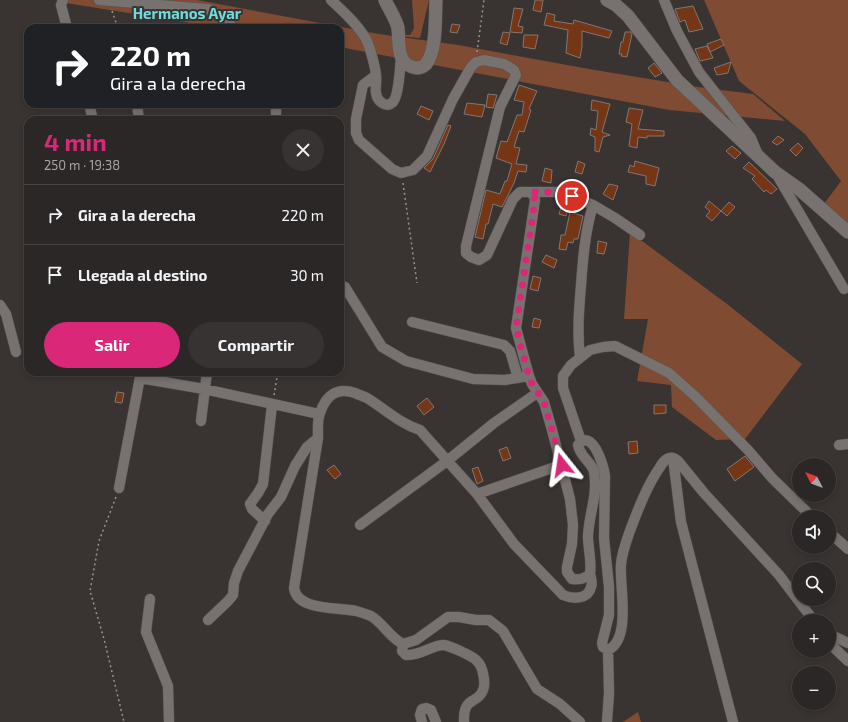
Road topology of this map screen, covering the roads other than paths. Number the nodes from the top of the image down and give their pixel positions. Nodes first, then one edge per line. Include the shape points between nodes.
1 (63, 0) edge
2 (100, 0) edge
3 (109, 0) edge
4 (331, 0) edge
5 (385, 0) edge
6 (436, 0) edge
7 (607, 0) edge
8 (664, 0) edge
9 (66, 24) edge
10 (230, 24) edge
11 (401, 57) junction
12 (376, 75) junction
13 (759, 156) junction
14 (775, 172) junction
15 (530, 192) junction
16 (593, 205) junction
17 (848, 232) edge
18 (640, 235) dead end
19 (344, 287) edge
20 (844, 289) dead end
21 (0, 306) edge
22 (412, 322) dead end
23 (16, 352) dead end
24 (580, 357) junction
25 (140, 376) edge
26 (144, 376) edge
27 (206, 376) edge
28 (529, 376) junction
29 (518, 378) junction
30 (204, 390) junction
31 (537, 393) junction
32 (272, 405) junction
33 (319, 414) junction
34 (201, 421) dead end
35 (318, 438) junction
36 (581, 441) junction
37 (672, 458) junction
38 (447, 462) junction
39 (562, 465) junction
40 (119, 488) road end
41 (477, 494) junction
42 (805, 510) edge
43 (265, 521) junction
44 (360, 525) dead end
45 (836, 538) edge
46 (848, 549) edge
47 (590, 574) junction
48 (150, 599) dead end
49 (808, 614) edge
50 (208, 620) dead end
51 (836, 637) edge
52 (848, 643) edge
53 (404, 644) junction
54 (608, 650) junction
55 (836, 650) edge
56 (848, 661) edge
57 (609, 693) junction
58 (169, 722) edge
59 (422, 722) edge
60 (436, 722) edge
61 (464, 722) edge
62 (580, 722) edge
63 (607, 722) edge
64 (615, 722) edge
65 (733, 722) edge

1 - 9 street via 61,5
2 - 3 street
3 - 10 street via 208,9 225,18
4 - 12 street via 353,21 366,40
5 - 11 street via 398,27
6 - 11 street via 433,47 426,64 414,68
7 - 13 street via 616,4 628,16 677,80
8 - 13 street via 677,31 700,72 751,138
11 - 12 street via 397,91 390,105 381,103 376,94
12 - 15 street via 363,86 356,119 356,133 366,147 392,169 401,173 413,170 427,156 453,99 476,62 484,60 504,64 514,70 516,75 500,107 466,253 479,260 487,255 513,199 520,192
13 - 14 street
14 - 17 street via 800,189
14 - 20 street
15 - 16 street via 562,192
15 - 28 street via 535,200 516,328
16 - 18 street
16 - 24 street via 583,249 578,342
19 - 29 street via 382,347 406,361 473,379
21 - 23 street via 6,314
22 - 29 street via 504,345 510,351
24 - 36 street via 563,376 563,388
24 - 42 street via 596,348 615,346 669,373 716,417
25 - 40 street
26 - 30 street
27 - 30 street
28 - 29 street
28 - 31 street
30 - 32 street
30 - 34 street
31 - 38 street
31 - 39 street via 544,402
32 - 33 street
32 - 43 street via 263,484 250,504
33 - 35 street
33 - 38 street via 329,396 335,392 343,391 366,397 407,426 420,430
35 - 43 street via 307,447 281,497
35 - 53 street via 294,594 305,603 370,616
36 - 47 street via 578,445 579,452 593,469 596,489 588,537
36 - 54 street via 591,442 604,467 604,538 609,614 602,643
37 - 49 street via 678,461 704,494 757,550
37 - 54 street via 664,460 654,475 627,541 621,564 621,634 619,641
37 - 65 street via 681,522
38 - 41 street
38 - 44 street
39 - 41 street
39 - 47 street via 573,525 567,572 572,579 580,580
41 - 47 street via 514,544 563,595 576,598 589,592 592,586
43 - 50 street via 238,571 233,595
45 - 46 street
48 - 58 street via 146,632 168,686
51 - 52 street
53 - 61 street via 402,651 406,655 414,656 445,645 477,661 481,668 483,692 466,706
53 - 62 street via 416,640 448,617 489,620 503,631 537,689 560,704
54 - 57 street
55 - 56 street
57 - 63 street
57 - 64 street
59 - 60 street via 420,714 422,709 426,708 431,710

